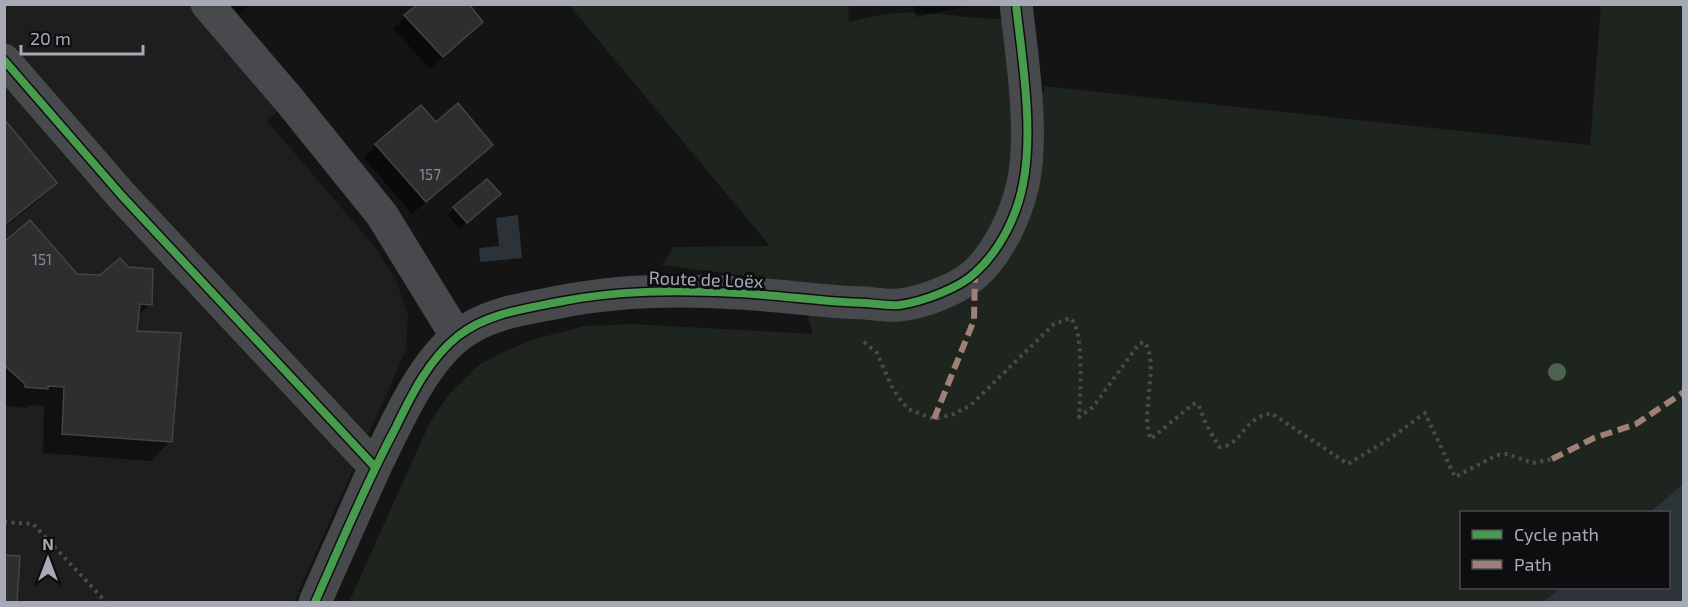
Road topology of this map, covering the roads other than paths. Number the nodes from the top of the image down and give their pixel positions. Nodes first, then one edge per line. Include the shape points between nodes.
1 (207, 4) edge
2 (1016, 4) edge
3 (4, 60) edge
4 (457, 337) junction
5 (375, 467) junction
6 (315, 603) edge

1 - 4 street via 382,214
2 - 4 street, Route de Loëx via 1026,110 1023,184 1006,232 975,274 929,298 899,305 739,292 644,291 583,297 506,313 481,321
3 - 5 street via 122,196
4 - 5 street, Route de Loëx via 416,387
5 - 6 street, Route de Loëx

